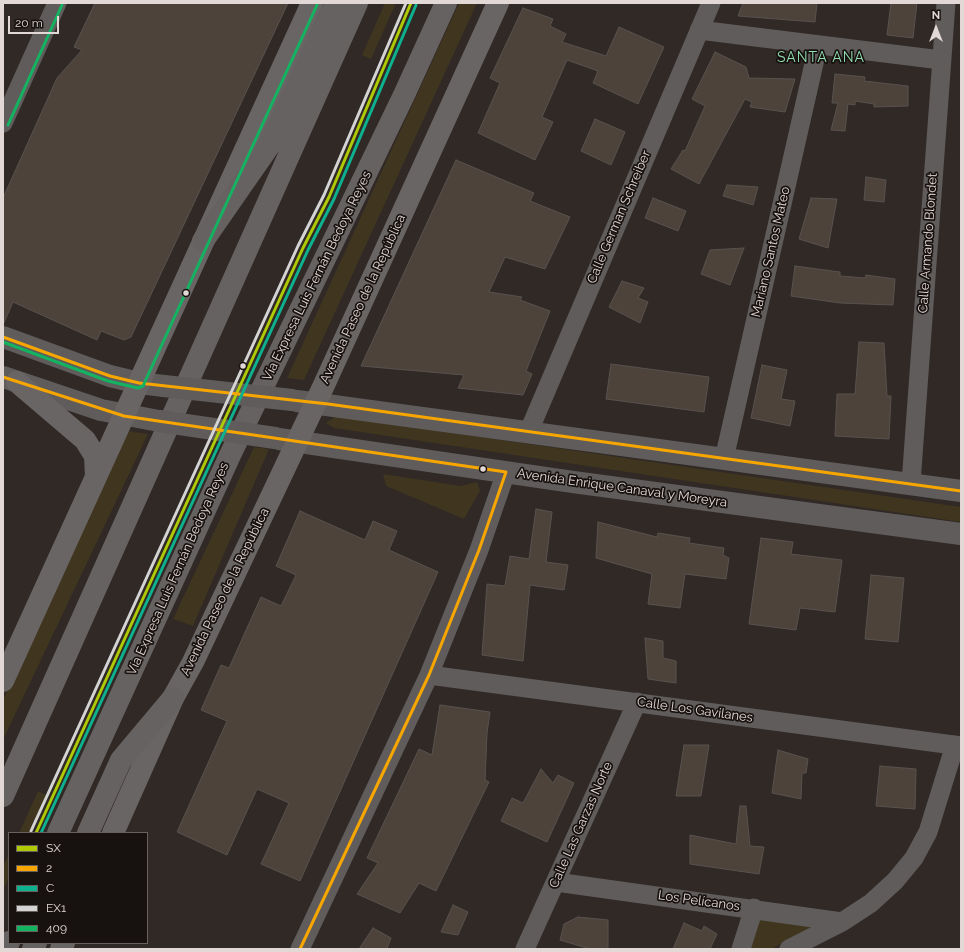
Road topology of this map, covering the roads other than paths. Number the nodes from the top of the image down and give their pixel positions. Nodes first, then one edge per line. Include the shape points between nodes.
1 (57, 3) edge
2 (312, 3) edge
3 (336, 3) edge
4 (357, 3) edge
5 (446, 3) edge
6 (498, 3) edge
7 (711, 3) edge
8 (946, 3) edge
9 (699, 30) junction
10 (818, 46) junction
11 (941, 60) junction
12 (3, 123) edge
13 (203, 241) junction
14 (3, 337) edge
15 (10, 380) edge
16 (139, 383) junction
17 (315, 403) junction
18 (124, 416) junction
19 (529, 431) junction
20 (297, 441) junction
21 (724, 459) junction
22 (506, 472) junction
23 (96, 476) junction
24 (911, 483) junction
25 (961, 491) edge
26 (961, 534) edge
27 (429, 675) junction
28 (3, 681) edge
29 (173, 698) junction
30 (637, 702) junction
31 (958, 745) edge
32 (3, 796) edge
33 (58, 832) edge
34 (88, 832) edge
35 (113, 832) edge
36 (556, 882) junction
37 (754, 908) junction
38 (842, 922) junction
39 (300, 949) edge
40 (525, 949) edge
41 (741, 949) edge
42 (789, 949) edge

1 - 12 street
2 - 13 main road
3 - 13 highway via 269,146
4 - 32 highway
5 - 33 highway, Vía Expresa Luis Fernán Bedoya Reyes via 232,452
6 - 17 main road, Avenida Paseo de la República
7 - 9 street, Calle German Schreiber
8 - 11 street, Calle Armando Blondet
9 - 10 street
9 - 19 street, Calle German Schreiber
10 - 11 street
10 - 21 street, Mariano Santos Mateo
11 - 24 street, Calle Armando Blondet
13 - 16 main road
14 - 16 street via 110,376
15 - 18 street, Avenida Enrique Canaval y Moreyra
15 - 23 main road via 84,440 94,456
16 - 17 street, bridge
16 - 18 main road
17 - 19 street
17 - 20 main road, Avenida Paseo de la República
18 - 20 street, Avenida Enrique Canaval y Moreyra, bridge
18 - 23 main road
19 - 21 street
20 - 22 street, Avenida Enrique Canaval y Moreyra
20 - 29 main road, Avenida Paseo de la República via 193,662
21 - 24 street
22 - 26 street, Avenida Enrique Canaval y Moreyra
22 - 27 street via 479,550
23 - 28 main road
24 - 25 street
27 - 30 street, Calle Los Gavilanes
27 - 39 street
29 - 34 highway via 122,760
29 - 35 main road, Avenida Paseo de la República
30 - 31 street, Calle Los Gavilanes
30 - 36 street, Calle Las Garzas Norte
31 - 38 street via 928,832 914,858 871,903
36 - 37 street, Los Pelícanos
36 - 40 street, Calle Las Garzas Norte
37 - 38 street, Los Pelícanos
37 - 41 street
38 - 42 street

